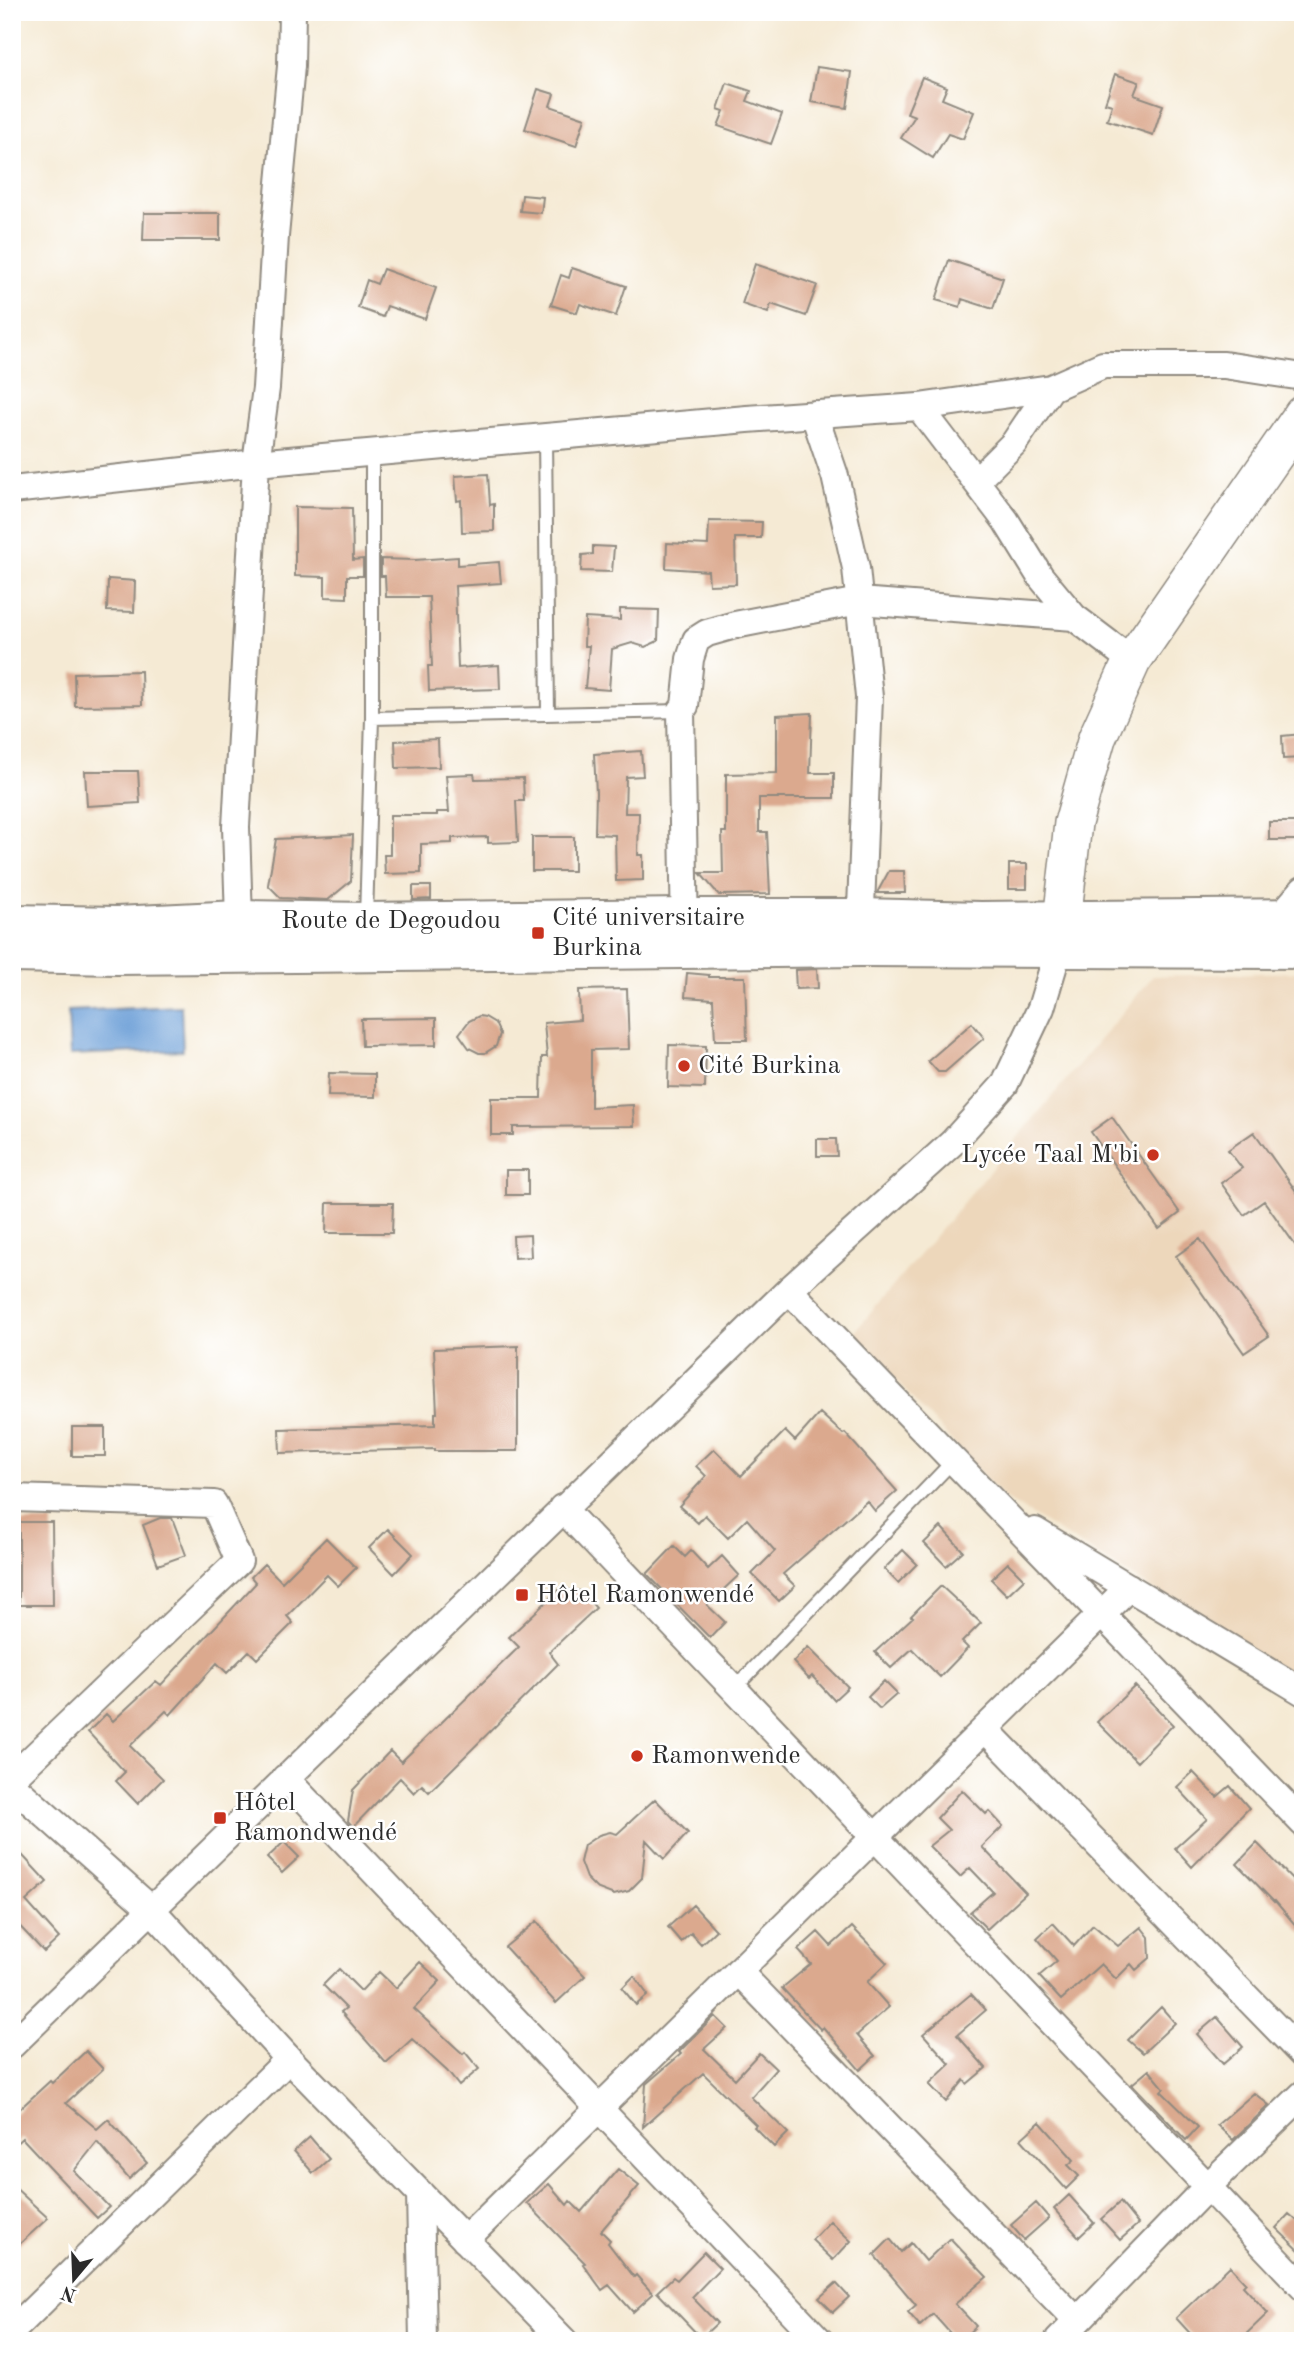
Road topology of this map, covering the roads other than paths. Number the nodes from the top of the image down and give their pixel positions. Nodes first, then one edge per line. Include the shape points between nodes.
1 (292, 12) edge
2 (1303, 377) edge
3 (1051, 388) junction
4 (919, 407) junction
5 (814, 414) junction
6 (1303, 414) edge
7 (545, 438) junction
8 (372, 453) junction
9 (256, 463) junction
10 (976, 481) junction
11 (12, 490) edge
12 (859, 601) junction
13 (1074, 617) junction
14 (1132, 661) junction
15 (681, 711) junction
16 (548, 714) junction
17 (372, 718) junction
18 (1295, 909) edge
19 (239, 920) junction
20 (12, 924) edge
21 (860, 932) junction
22 (685, 934) junction
23 (1061, 934) junction
24 (366, 937) junction
25 (1252, 949) junction
26 (1303, 949) edge
27 (12, 953) edge
28 (789, 1290) junction
29 (954, 1460) junction
30 (12, 1498) edge
31 (562, 1508) junction
32 (1004, 1512) junction
33 (1129, 1587) junction
34 (1101, 1614) junction
35 (734, 1689) junction
36 (1303, 1692) edge
37 (985, 1729) junction
38 (12, 1778) edge
39 (285, 1778) junction
40 (12, 1785) edge
41 (1303, 1823) edge
42 (875, 1837) junction
43 (151, 1909) junction
44 (738, 1971) junction
45 (12, 2045) edge
46 (1303, 2055) edge
47 (289, 2059) junction
48 (1303, 2094) edge
49 (599, 2108) junction
50 (1207, 2187) junction
51 (420, 2193) junction
52 (465, 2240) junction
53 (1303, 2287) edge
54 (1077, 2321) junction
55 (12, 2332) edge
56 (423, 2341) edge
57 (564, 2341) edge
58 (820, 2341) edge
59 (1058, 2341) edge

1 - 9 street via 266,388
2 - 3 street via 1224,365 1103,365
3 - 4 street
3 - 10 street via 1014,443
4 - 5 street
4 - 10 street
5 - 7 street
5 - 12 street via 838,489
6 - 14 street
7 - 8 street
7 - 16 lane
8 - 9 street
8 - 17 lane
9 - 11 street
9 - 19 street via 236,827
10 - 13 street via 1040,576
12 - 13 street
12 - 15 street via 735,625 696,639
12 - 21 street via 869,697
13 - 14 street
14 - 23 street via 1097,738 1073,823
15 - 16 lane
15 - 22 street
16 - 17 lane
17 - 24 lane
18 - 23 main road
18 - 25 street
19 - 20 main road, Route de Degoudou via 117,926
19 - 24 main road, Route de Degoudou
21 - 22 main road, Route de Degoudou
21 - 23 main road, Route de Degoudou
22 - 24 main road, Route de Degoudou
23 - 25 main road
23 - 28 street via 1041,1007 1005,1084 952,1143
24 - 27 main road, Route de Degoudou via 117,955
25 - 26 main road
28 - 29 street
28 - 31 street
29 - 32 street
29 - 35 lane
30 - 38 street via 214,1504 239,1561
31 - 35 street
31 - 39 street
32 - 33 street
32 - 34 street
33 - 34 street
33 - 36 street
34 - 37 street
34 - 41 street
35 - 42 street
37 - 42 street
37 - 46 street
39 - 43 street
39 - 49 street
40 - 43 street
42 - 44 street
42 - 50 street
43 - 45 street
43 - 47 street
44 - 49 street
44 - 54 street
47 - 51 street
47 - 55 street
48 - 50 street
49 - 52 street
49 - 58 street
50 - 53 street
50 - 54 street
51 - 52 street
51 - 56 street
52 - 57 street
54 - 59 street

